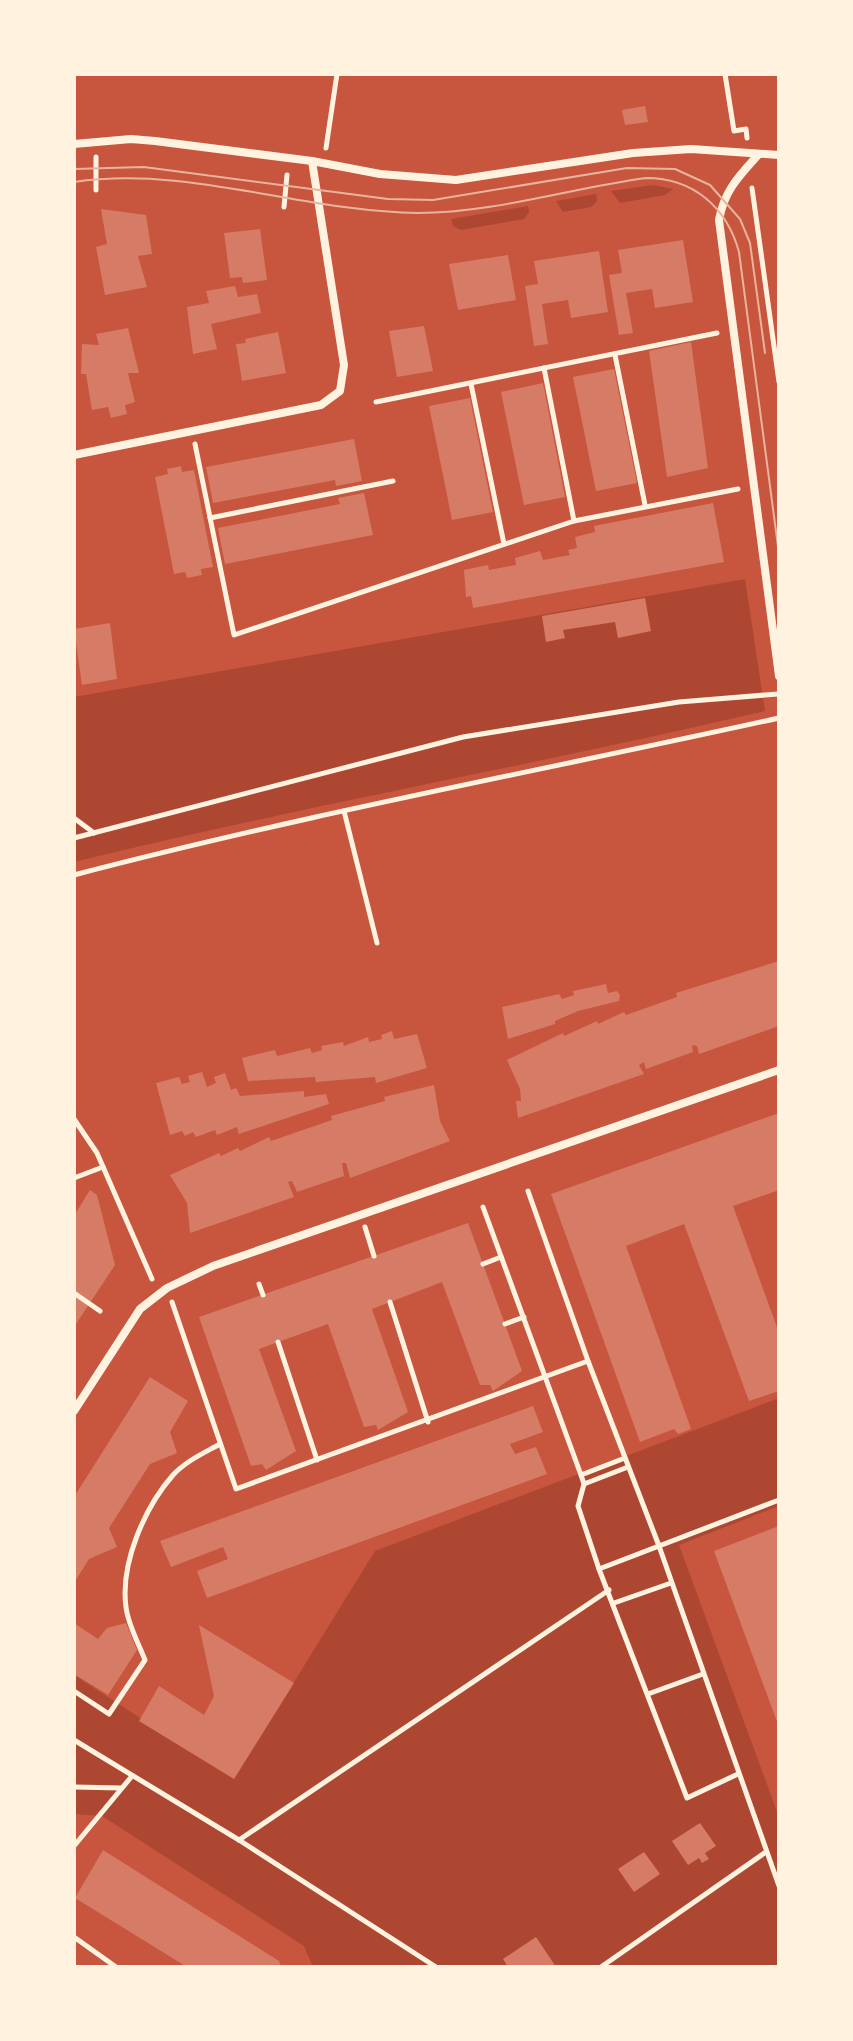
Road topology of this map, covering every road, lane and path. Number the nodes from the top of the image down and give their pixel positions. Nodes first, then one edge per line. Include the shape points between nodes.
1 (337, 74) edge
2 (725, 74) edge
3 (74, 144) edge
4 (753, 154) junction
5 (779, 155) edge
6 (96, 156) dead end
7 (312, 161) junction
8 (324, 163) junction
9 (749, 165) junction
10 (287, 175) dead end
11 (96, 190) dead end
12 (284, 207) dead end
13 (717, 333) dead end
14 (615, 355) junction
15 (544, 368) junction
16 (779, 382) edge
17 (471, 384) junction
18 (376, 402) dead end
19 (192, 431) junction
20 (74, 455) edge
21 (393, 481) dead end
22 (738, 489) dead end
23 (645, 505) junction
24 (210, 518) junction
25 (574, 521) junction
26 (504, 544) junction
27 (779, 676) edge
28 (779, 694) edge
29 (779, 718) edge
30 (344, 811) junction
31 (74, 818) edge
32 (94, 833) junction
33 (74, 838) edge
34 (74, 875) edge
35 (377, 943) dead end
36 (779, 1070) edge
37 (74, 1119) edge
38 (103, 1167) junction
39 (74, 1178) edge
40 (528, 1191) dead end
41 (483, 1207) dead end
42 (361, 1215) junction
43 (374, 1256) dead end
44 (501, 1257) junction
45 (483, 1264) dead end
46 (153, 1280) dead end
47 (259, 1284) dead end
48 (167, 1288) junction
49 (74, 1293) edge
50 (263, 1295) dead end
51 (390, 1302) dead end
52 (100, 1311) dead end
53 (524, 1317) junction
54 (505, 1324) dead end
55 (278, 1342) dead end
56 (588, 1361) junction
57 (545, 1377) junction
58 (74, 1411) edge
59 (428, 1422) junction
60 (220, 1444) junction
61 (625, 1458) junction
62 (317, 1460) junction
63 (628, 1467) junction
64 (581, 1475) junction
65 (584, 1484) junction
66 (779, 1500) edge
67 (659, 1546) junction
68 (599, 1569) junction
69 (671, 1583) junction
70 (609, 1590) junction
71 (614, 1603) junction
72 (703, 1674) junction
73 (74, 1691) edge
74 (648, 1694) junction
75 (74, 1740) edge
76 (738, 1774) junction
77 (132, 1776) junction
78 (74, 1787) edge
79 (122, 1788) junction
80 (239, 1840) junction
81 (74, 1846) edge
82 (766, 1852) junction
83 (779, 1886) edge
84 (74, 1937) edge
85 (116, 1967) edge
86 (436, 1967) edge
87 (601, 1967) edge

1 - 8 path
2 - 4 path via 734,131 746,129
3 - 7 street via 131,139
4 - 5 street
4 - 8 street via 691,149 633,153 456,180
4 - 9 street
6 - 11 path
7 - 8 street
7 - 19 street via 344,365 340,391 321,405
9 - 16 path
9 - 27 street via 724,197 719,220
10 - 12 path
13 - 14 path
14 - 15 path
14 - 23 path
15 - 17 path
15 - 25 path
17 - 18 path
17 - 26 path
19 - 20 street
19 - 24 path
21 - 24 path
22 - 23 path
23 - 25 path
24 - 26 path via 234,635
25 - 26 path
28 - 32 path via 679,702 463,737
29 - 30 path
30 - 34 path
30 - 35 path
31 - 32 path
32 - 33 path
36 - 42 street
37 - 38 path
38 - 39 path
38 - 46 path
40 - 56 path
41 - 44 path
42 - 43 path
42 - 48 street via 213,1266
44 - 45 path
44 - 53 path
47 - 50 path
48 - 58 street via 140,1309
48 - 60 path
49 - 52 path
51 - 59 path
53 - 54 path
53 - 57 path
55 - 62 path
56 - 57 path
56 - 61 path
57 - 59 path
57 - 64 path
59 - 62 path
60 - 62 path via 236,1489
60 - 73 path via 173,1475 140,1527 126,1607 145,1660 109,1714
61 - 63 path
61 - 64 path
63 - 65 path
63 - 67 path
64 - 65 path
65 - 68 path via 578,1506
66 - 67 path
67 - 68 path
67 - 69 path
68 - 70 path
69 - 71 path
69 - 72 path
70 - 71 path
70 - 80 path
71 - 74 path
72 - 74 path
72 - 76 path
74 - 76 path via 687,1798
75 - 77 path
76 - 82 path
77 - 79 path
77 - 80 path
78 - 79 path
79 - 81 path
80 - 86 path
82 - 83 path
82 - 87 path
84 - 85 path

